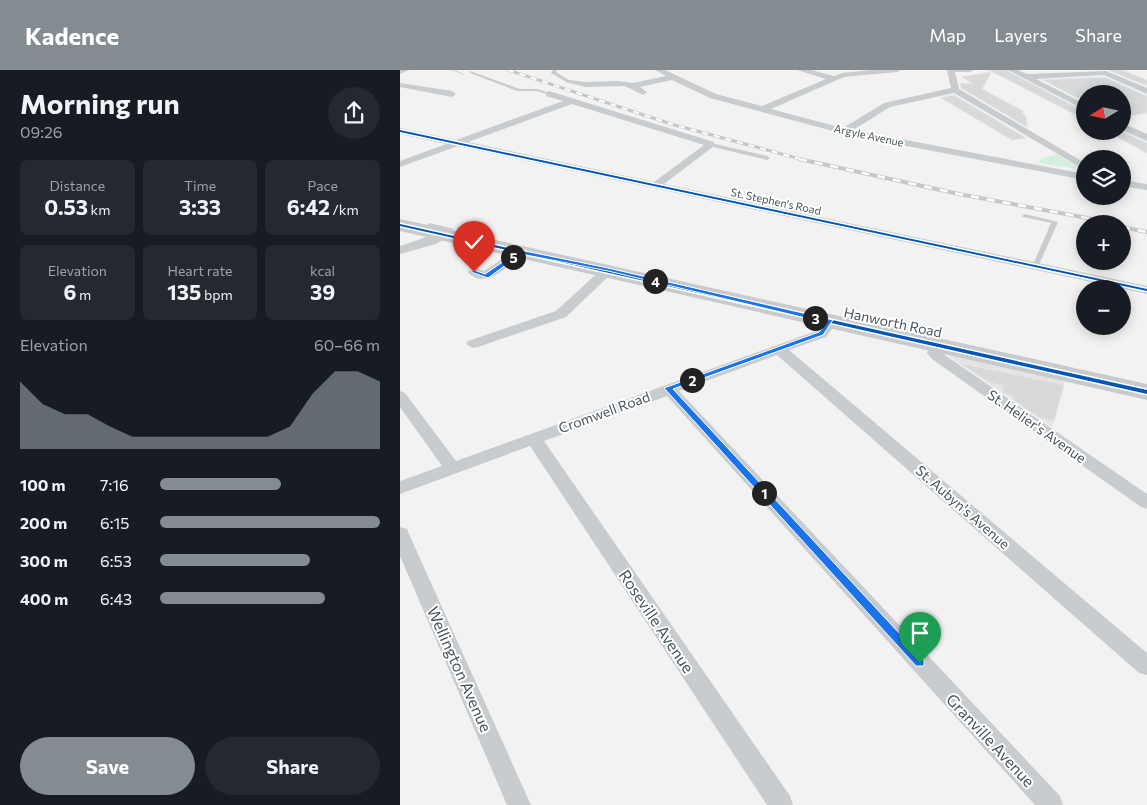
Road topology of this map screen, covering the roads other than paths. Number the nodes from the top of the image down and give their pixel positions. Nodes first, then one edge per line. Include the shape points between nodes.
1 (405, 70) edge
2 (555, 70) edge
3 (659, 70) edge
4 (801, 70) edge
5 (897, 70) edge
6 (951, 70) edge
7 (970, 70) edge
8 (1012, 70) edge
9 (400, 72) edge
10 (472, 72) dead end
11 (673, 77) junction
12 (1026, 77) junction
13 (833, 78) junction
14 (570, 82) joint
15 (400, 86) edge
16 (633, 86) junction
17 (955, 90) junction
18 (1147, 91) edge
19 (644, 92) dead end
20 (452, 94) dead end
21 (548, 94) joint
22 (572, 101) junction
23 (1076, 102) edge
24 (763, 109) junction
25 (1131, 130) edge
26 (400, 131) edge
27 (844, 131) junction
28 (1147, 138) edge
29 (458, 143) junction
30 (711, 145) junction
31 (1058, 151) junction
32 (767, 158) dead end
33 (1076, 162) edge
34 (400, 164) edge
35 (1026, 166) junction
36 (1076, 175) edge
37 (1131, 184) edge
38 (656, 185) junction
39 (1147, 187) edge
40 (1024, 216) dead end
41 (400, 225) edge
42 (444, 235) junction
43 (400, 250) edge
44 (520, 252) junction
45 (1036, 266) junction
46 (608, 270) junction
47 (474, 272) dead end
48 (1147, 290) edge
49 (831, 322) junction
50 (473, 344) dead end
51 (936, 345) junction
52 (778, 348) junction
53 (668, 388) junction
54 (1147, 392) edge
55 (400, 396) edge
56 (533, 438) junction
57 (452, 468) junction
58 (400, 488) edge
59 (1147, 503) edge
60 (400, 534) edge
61 (1147, 666) edge
62 (519, 805) edge
63 (780, 805) edge
64 (1051, 805) edge

1 - 9 street
2 - 14 lane via 553,72
3 - 11 street, Argyle Avenue
4 - 13 street
5 - 13 street
6 - 7 street
6 - 17 street
8 - 12 street
10 - 21 lane via 519,90 538,90
11 - 16 street
11 - 24 street, Argyle Avenue via 713,96
12 - 18 street via 1106,73
12 - 23 street
13 - 24 street
14 - 16 street via 578,85 617,82
15 - 20 street
16 - 19 street
17 - 27 street via 887,105
17 - 31 street
21 - 22 street
22 - 29 street
22 - 30 street
24 - 27 street, Argyle Avenue
25 - 28 street
26 - 29 street, St. Stephen's Road
27 - 35 street, Argyle Avenue
29 - 34 street
29 - 38 street, St. Stephen's Road
30 - 32 lane
30 - 38 street
31 - 33 street
31 - 35 street
35 - 36 street, Argyle Avenue
37 - 39 street
38 - 45 street, St. Stephen's Road
40 - 45 lane via 1055,222
41 - 42 main road, Hanworth Road
42 - 43 street
42 - 44 main road, Hanworth Road
44 - 46 main road, Hanworth Road
44 - 47 street via 486,276
45 - 48 street, St. Stephen's Road
46 - 49 main road, Hanworth Road
46 - 50 street via 561,314
49 - 51 main road, Hanworth Road
49 - 52 street, Cromwell Road via 821,334
51 - 54 main road, Hanworth Road
51 - 59 street, St. Helier's Avenue via 934,353 937,356
52 - 53 street, Cromwell Road
52 - 61 street, St. Aubyn's Avenue
53 - 56 street, Cromwell Road
53 - 64 street, Granville Avenue
55 - 57 street
56 - 57 street, Cromwell Road
56 - 63 street, Roseville Avenue
57 - 58 street, Cromwell Road
60 - 62 street, Wellington Avenue

